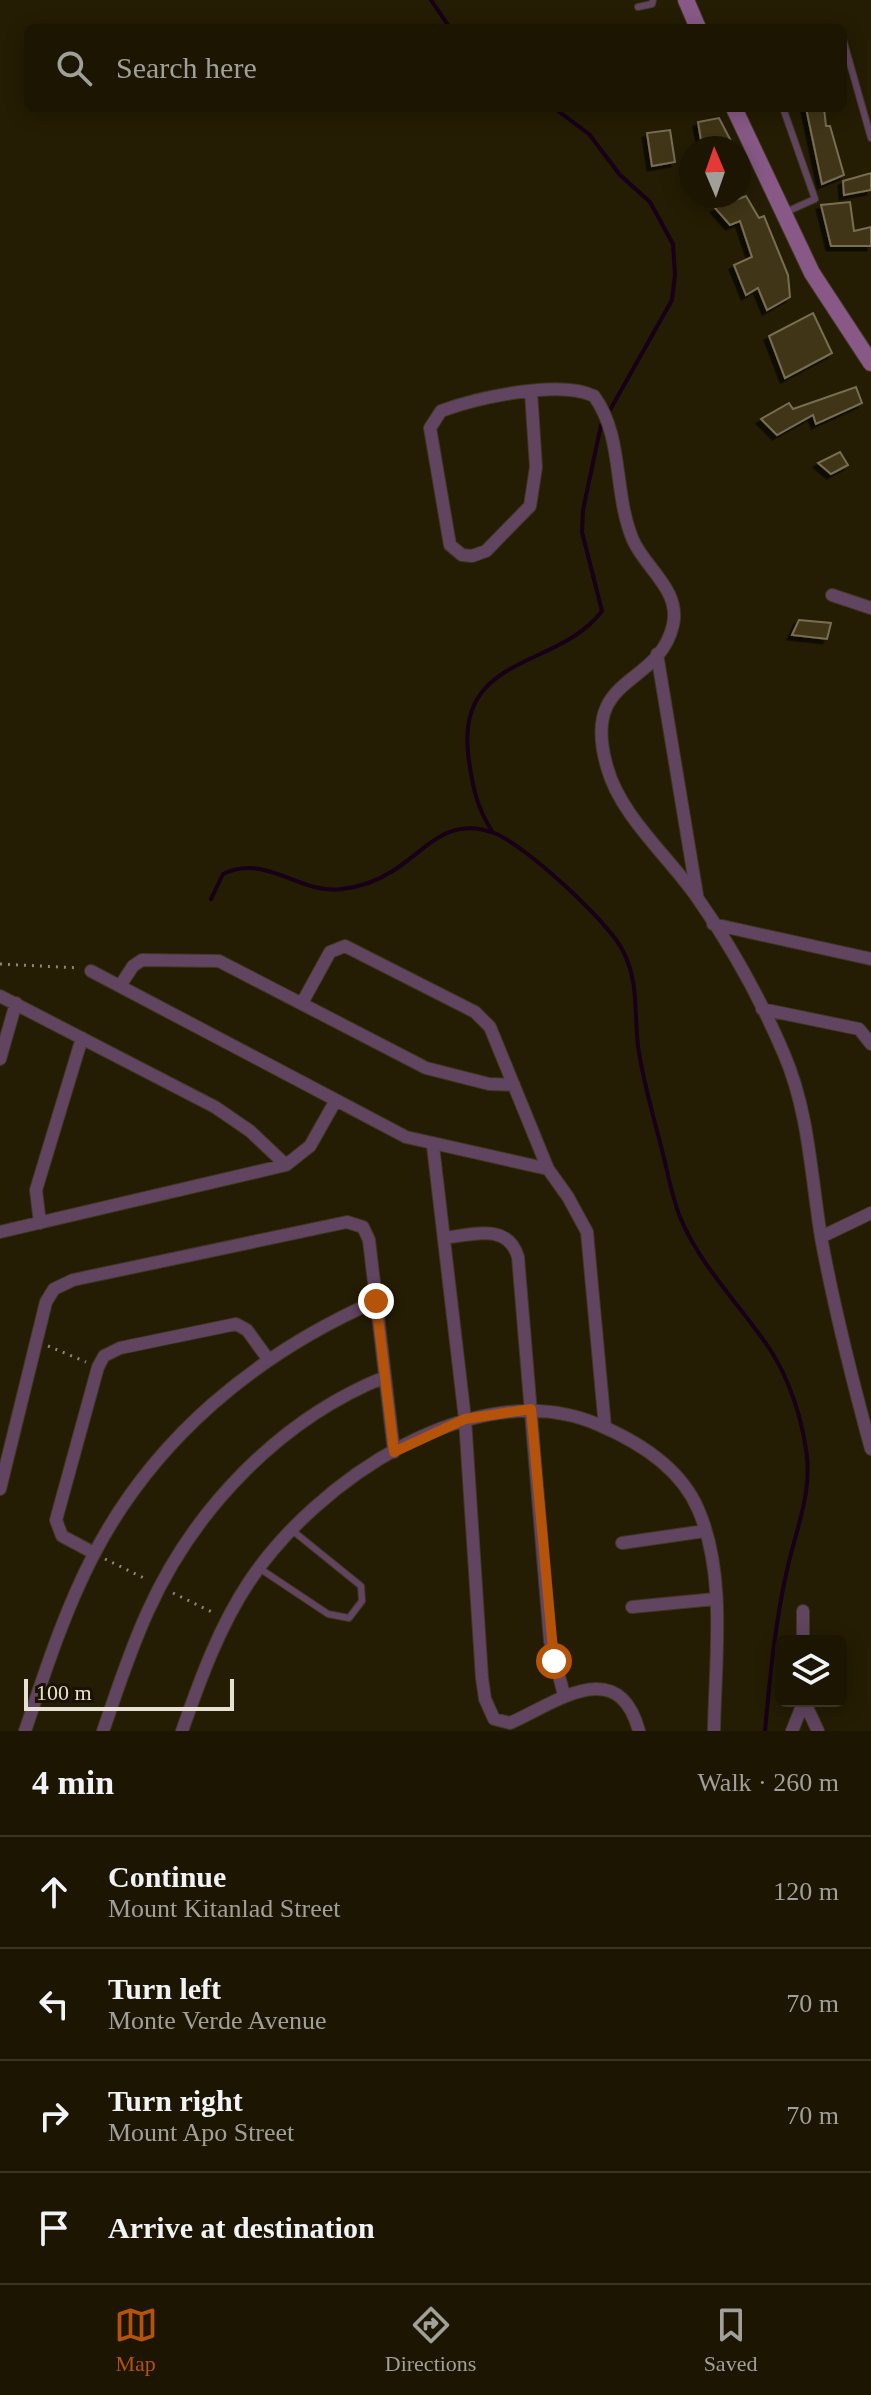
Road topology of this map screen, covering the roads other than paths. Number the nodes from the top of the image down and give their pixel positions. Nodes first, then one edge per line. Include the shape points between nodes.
1 (653, 0) edge
2 (686, 0) edge
3 (638, 7) dead end
4 (696, 24) edge
5 (847, 53) edge
6 (736, 112) edge
7 (784, 112) edge
8 (871, 138) edge
9 (783, 213) junction
10 (871, 363) edge
11 (531, 392) junction
12 (832, 595) dead end
13 (871, 608) edge
14 (657, 654) junction
15 (698, 898) junction
16 (713, 924) junction
17 (871, 959) edge
18 (91, 971) road end
19 (120, 986) junction
20 (0, 996) edge
21 (16, 1003) junction
22 (302, 1003) junction
23 (762, 1009) junction
24 (82, 1038) junction
25 (871, 1044) edge
26 (0, 1059) edge
27 (514, 1085) junction
28 (336, 1100) junction
29 (433, 1146) junction
30 (286, 1165) junction
31 (548, 1169) junction
32 (871, 1213) edge
33 (40, 1223) junction
34 (0, 1232) edge
35 (821, 1237) junction
36 (444, 1238) junction
37 (376, 1301) junction
38 (268, 1359) junction
39 (385, 1377) junction
40 (531, 1409) junction
41 (465, 1419) junction
42 (605, 1427) junction
43 (871, 1449) edge
44 (394, 1452) junction
45 (0, 1489) edge
46 (291, 1529) junction
47 (705, 1531) junction
48 (622, 1543) dead end
49 (94, 1553) junction
50 (259, 1568) junction
51 (715, 1599) junction
52 (632, 1607) dead end
53 (803, 1611) dead end
54 (803, 1635) edge
55 (564, 1695) junction
56 (802, 1707) edge
57 (807, 1707) edge
58 (25, 1731) edge
59 (103, 1731) edge
60 (182, 1731) edge
61 (639, 1731) edge
62 (714, 1731) edge
63 (792, 1731) edge
64 (818, 1731) edge

1 - 3 lane
2 - 4 main road
5 - 8 lane
6 - 9 main road
7 - 9 lane via 815,199
9 - 10 main road via 812,273
11 - 11 street via 451,407 434,418 431,439 448,537 462,555 486,551 530,506 536,467
11 - 14 street via 580,389 604,410 627,523 673,610 674,624
12 - 13 street
14 - 15 street
14 - 15 street via 606,702 601,718 606,766 617,794
15 - 16 street
16 - 17 street
16 - 23 street
18 - 19 street
19 - 22 street via 142,960 212,960
19 - 28 street
20 - 21 street
21 - 24 street
21 - 26 street
22 - 27 street via 441,1074
22 - 27 street via 330,952 350,947 483,1019 496,1037
23 - 25 street via 859,1029
23 - 35 street via 784,1053 801,1109
24 - 30 street via 233,1118
24 - 33 street via 36,1190
27 - 31 street
28 - 29 street
28 - 30 street via 310,1146
29 - 31 street
29 - 36 street
30 - 33 street
31 - 42 street via 587,1232
32 - 35 street
33 - 34 street
35 - 43 street
36 - 40 street via 500,1233 515,1247
36 - 41 street
37 - 38 street
37 - 39 street
37 - 45 street via 366,1232 347,1222 64,1283 49,1295
38 - 49 street via 207,1407 156,1462
38 - 49 street via 247,1330 229,1324 104,1356 56,1520 62,1536
39 - 44 street
39 - 59 street via 302,1423 218,1501 175,1560 149,1609
40 - 41 street
40 - 42 street via 571,1414
40 - 55 street via 550,1641
41 - 44 street
41 - 55 street via 488,1709 494,1719 510,1723
42 - 47 street via 665,1464 686,1488
44 - 46 street via 333,1492
46 - 50 street
46 - 50 lane via 361,1586 362,1601 349,1618 328,1614
47 - 48 street
47 - 51 street
49 - 58 street
50 - 60 street via 211,1656
51 - 52 street
51 - 62 street
53 - 54 street
55 - 61 street via 596,1688 614,1693 628,1704
56 - 63 street
57 - 64 street

